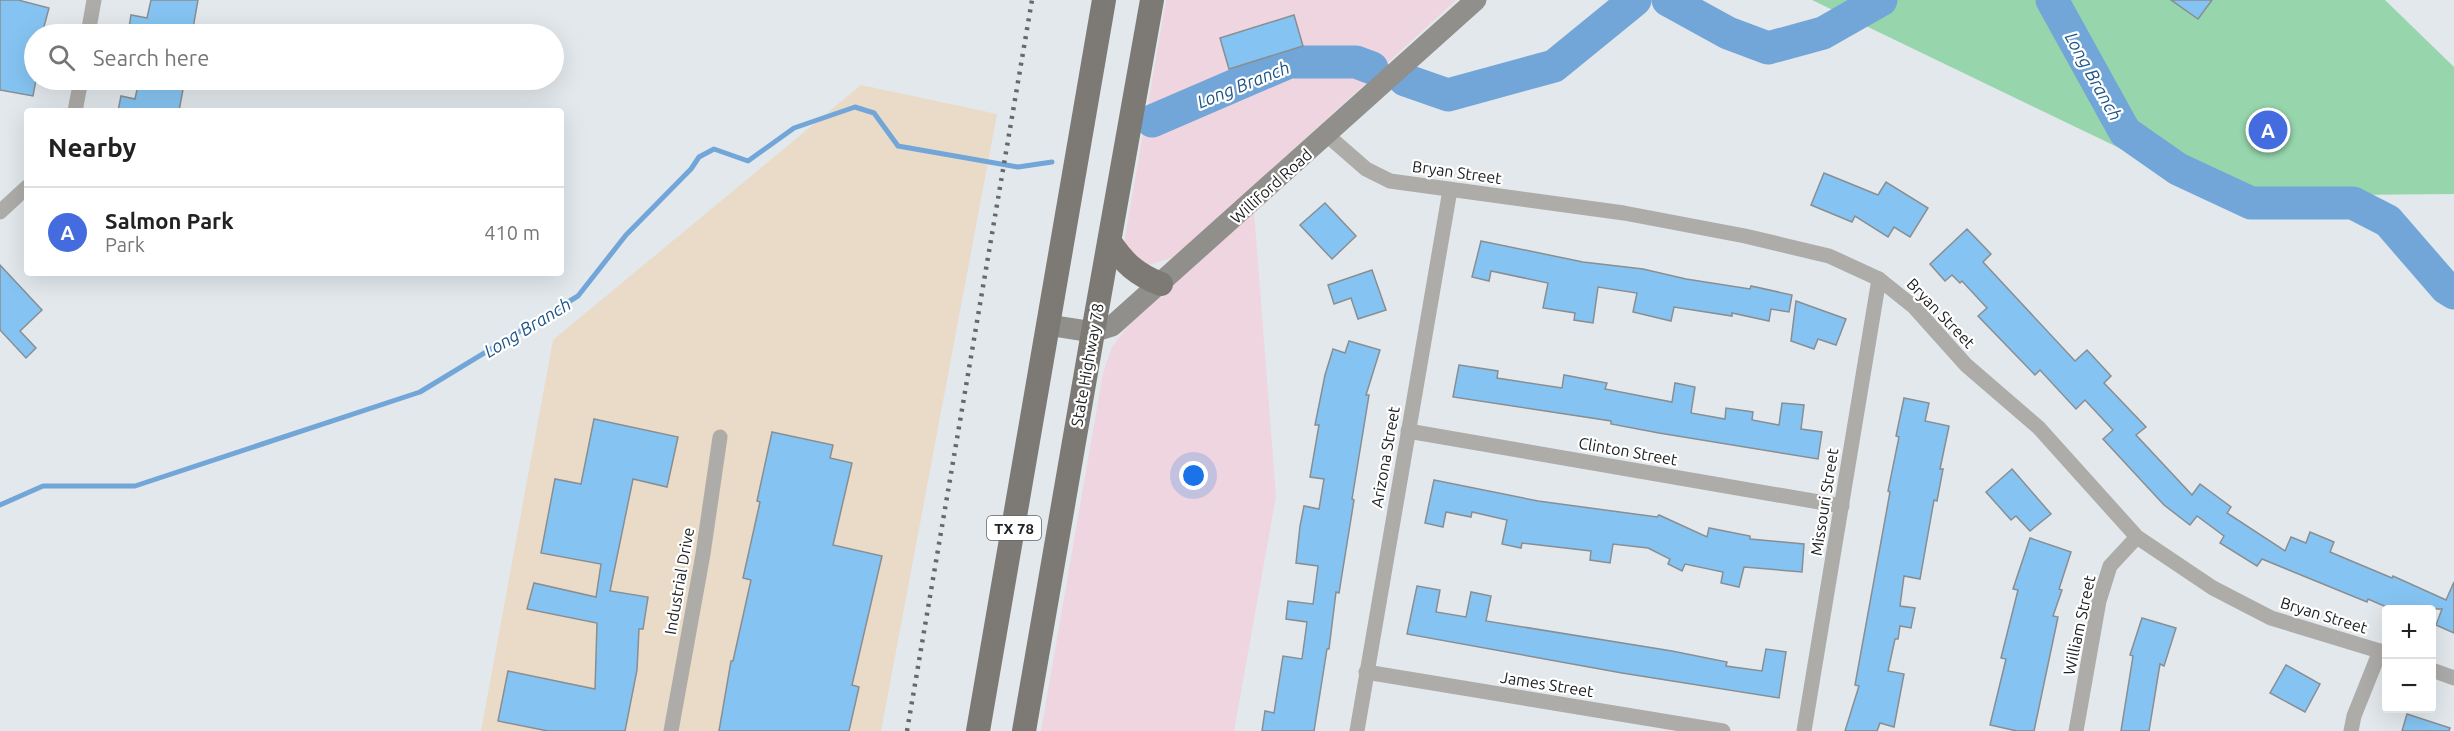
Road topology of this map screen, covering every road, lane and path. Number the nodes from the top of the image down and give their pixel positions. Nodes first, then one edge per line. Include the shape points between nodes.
1 (94, 0) edge
2 (1104, 0) edge
3 (1152, 0) edge
4 (1476, 0) edge
5 (90, 24) edge
6 (79, 90) edge
7 (76, 108) edge
8 (1327, 135) junction
9 (24, 190) edge
10 (1450, 190) junction
11 (0, 212) edge
12 (1110, 242) junction
13 (1880, 279) junction
14 (1161, 284) junction
15 (1048, 325) junction
16 (1093, 332) junction
17 (1408, 431) junction
18 (720, 437) dead end
19 (1842, 506) junction
20 (2137, 537) junction
21 (2382, 652) edge
22 (2382, 654) edge
23 (2436, 671) edge
24 (1366, 672) junction
25 (2454, 678) edge
26 (671, 731) edge
27 (978, 731) edge
28 (1024, 731) edge
29 (1357, 731) edge
30 (1723, 731) edge
31 (1804, 731) edge
32 (2076, 731) edge
33 (2351, 731) edge

1 - 5 street
2 - 15 main road, TX 78
3 - 12 main road, State Highway 78 / TX 78
4 - 8 street, Williford Road
6 - 7 street
8 - 10 street, Bryan Street via 1366,169 1390,181
8 - 14 street, Williford Road
9 - 11 street
10 - 13 street, Bryan Street via 1624,213 1745,236 1829,256
10 - 17 street, Arizona Street
12 - 14 main road via 1132,269
12 - 16 main road, State Highway 78 / TX 78
13 - 19 street, Missouri Street
13 - 20 street, Bryan Street via 1914,307 1966,365 2039,428
14 - 16 street, Williford Road via 1112,326
15 - 16 street
15 - 27 main road, TX 78
16 - 28 main road, State Highway 78 / TX 78
17 - 19 street, Clinton Street
17 - 24 street, Arizona Street
18 - 26 street, Industrial Drive
19 - 31 street, Missouri Street
20 - 21 street, Bryan Street via 2212,588 2271,618
20 - 32 street, William Street via 2110,566 2099,602
22 - 33 street
23 - 25 street
24 - 29 street, Arizona Street
24 - 30 street, James Street

